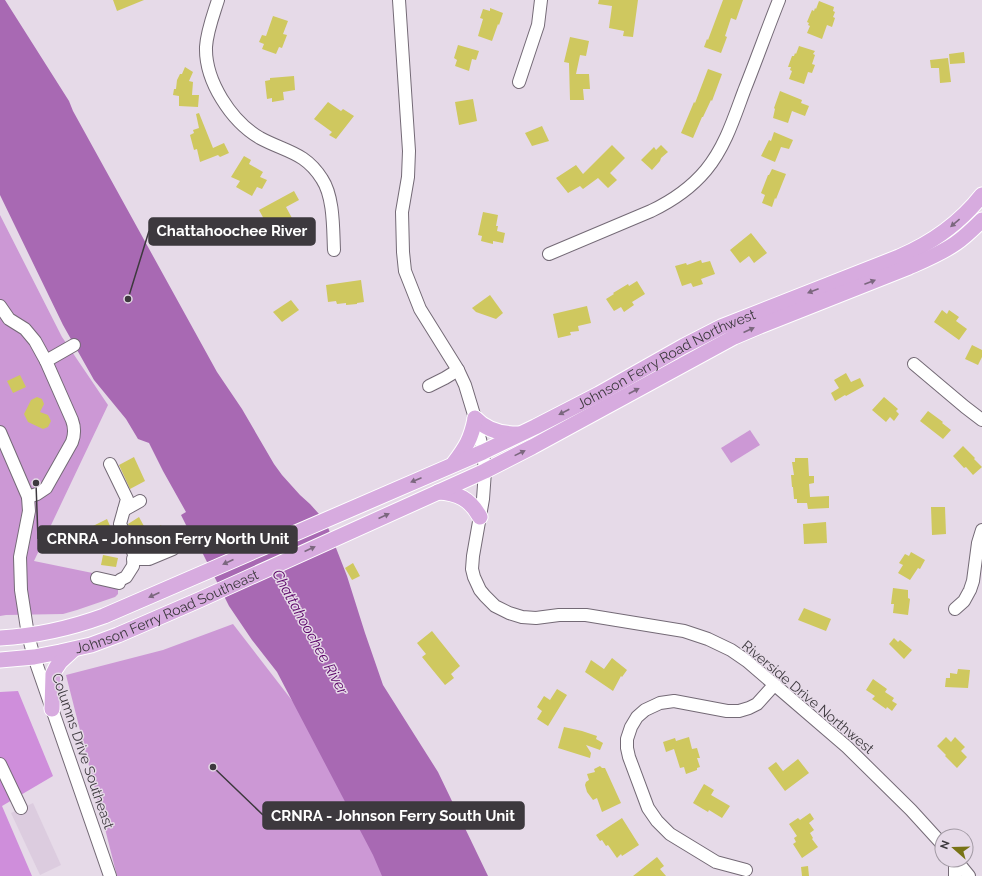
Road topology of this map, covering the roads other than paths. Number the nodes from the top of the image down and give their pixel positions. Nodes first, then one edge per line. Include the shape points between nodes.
1 (218, 0) edge
2 (399, 0) edge
3 (541, 0) edge
4 (779, 0) edge
5 (519, 82) dead end
6 (982, 195) edge
7 (982, 220) edge
8 (334, 250) dead end
9 (549, 254) dead end
10 (0, 306) edge
11 (74, 345) dead end
12 (46, 360) junction
13 (914, 364) dead end
14 (458, 370) junction
15 (429, 386) dead end
16 (475, 419) junction
17 (982, 420) edge
18 (0, 432) edge
19 (519, 434) junction
20 (483, 452) junction
21 (110, 464) dead end
22 (452, 465) junction
23 (485, 471) junction
24 (438, 492) junction
25 (28, 497) junction
26 (140, 501) dead end
27 (124, 510) junction
28 (340, 513) joint
29 (480, 516) junction
30 (982, 530) edge
31 (348, 532) joint
32 (173, 549) dead end
33 (133, 559) junction
34 (97, 578) dead end
35 (955, 609) dead end
36 (28, 635) junction
37 (0, 638) edge
38 (73, 649) junction
39 (34, 657) junction
40 (0, 660) edge
41 (775, 684) junction
42 (52, 709) junction
43 (0, 764) edge
44 (21, 808) dead end
45 (934, 835) edge
46 (962, 868) edge
47 (746, 870) dead end
48 (110, 876) edge
49 (970, 876) edge

1 - 8 street via 208,29 206,48 209,69 217,90 229,110 242,124 258,137 305,159 323,180 331,203
2 - 14 street, Riverside Drive Northwest via 409,151 402,212 405,271 420,309
3 - 5 street via 538,25
4 - 9 street via 729,132 715,158 694,183 666,204
6 -> 19 main road, Johnson Ferry Road Northwest via 950,227 915,250 721,327 599,394
23 -> 7 main road, Johnson Ferry Road Northwest via 734,337 909,267 940,252 957,242
10 - 12 street via 9,319 30,335
11 - 12 street
12 - 25 street via 72,420 74,435 46,488
13 - 17 street
14 - 15 street
14 - 16 street, Riverside Drive Northwest via 465,384
16 - 19 main road via 493,431
16 - 20 street, Riverside Drive Northwest
16 - 22 main road via 468,443
18 - 25 street
19 - 20 main road, Johnson Ferry Road Northwest
20 - 22 main road, Johnson Ferry Road Northwest
20 - 23 street, Riverside Drive Northwest
21 - 27 street via 127,500
22 -> 28 main road, Johnson Ferry Road Northwest
23 - 24 main road, Johnson Ferry Road Northwest
23 - 29 street, Riverside Drive Northwest
24 - 29 main road via 452,493 466,499
31 -> 24 main road, Johnson Ferry Road Northwest
25 - 36 street, Columns Drive Southeast via 29,511 20,557 22,597
26 - 27 street
27 - 33 street via 120,524 134,554
28 -> 36 main road, Johnson Ferry Road Southeast via 122,609 84,623
29 - 41 street, Riverside Drive Northwest via 472,569 480,590 496,606 515,616 529,618 577,614 684,631 731,650
30 - 35 street via 970,590 964,601
38 -> 31 main road, Johnson Ferry Road Southeast via 118,635
32 - 33 street via 149,559
33 - 34 street via 133,566 119,582
36 - 37 main road, Johnson Ferry Road Southeast
36 - 39 street, Columns Drive Southeast
38 - 39 main road, Johnson Ferry Road Southeast
38 - 42 main road via 60,662 53,674
39 - 40 main road, Johnson Ferry Road Southeast
39 - 42 street, Columns Drive Southeast
41 - 45 street, Riverside Drive Northwest via 847,747
41 - 47 street via 757,704 740,711 674,701 660,703 637,717 627,738 629,757 648,808 657,821 670,834 716,862
42 - 48 street, Columns Drive Southeast
43 - 44 street
46 - 49 street

